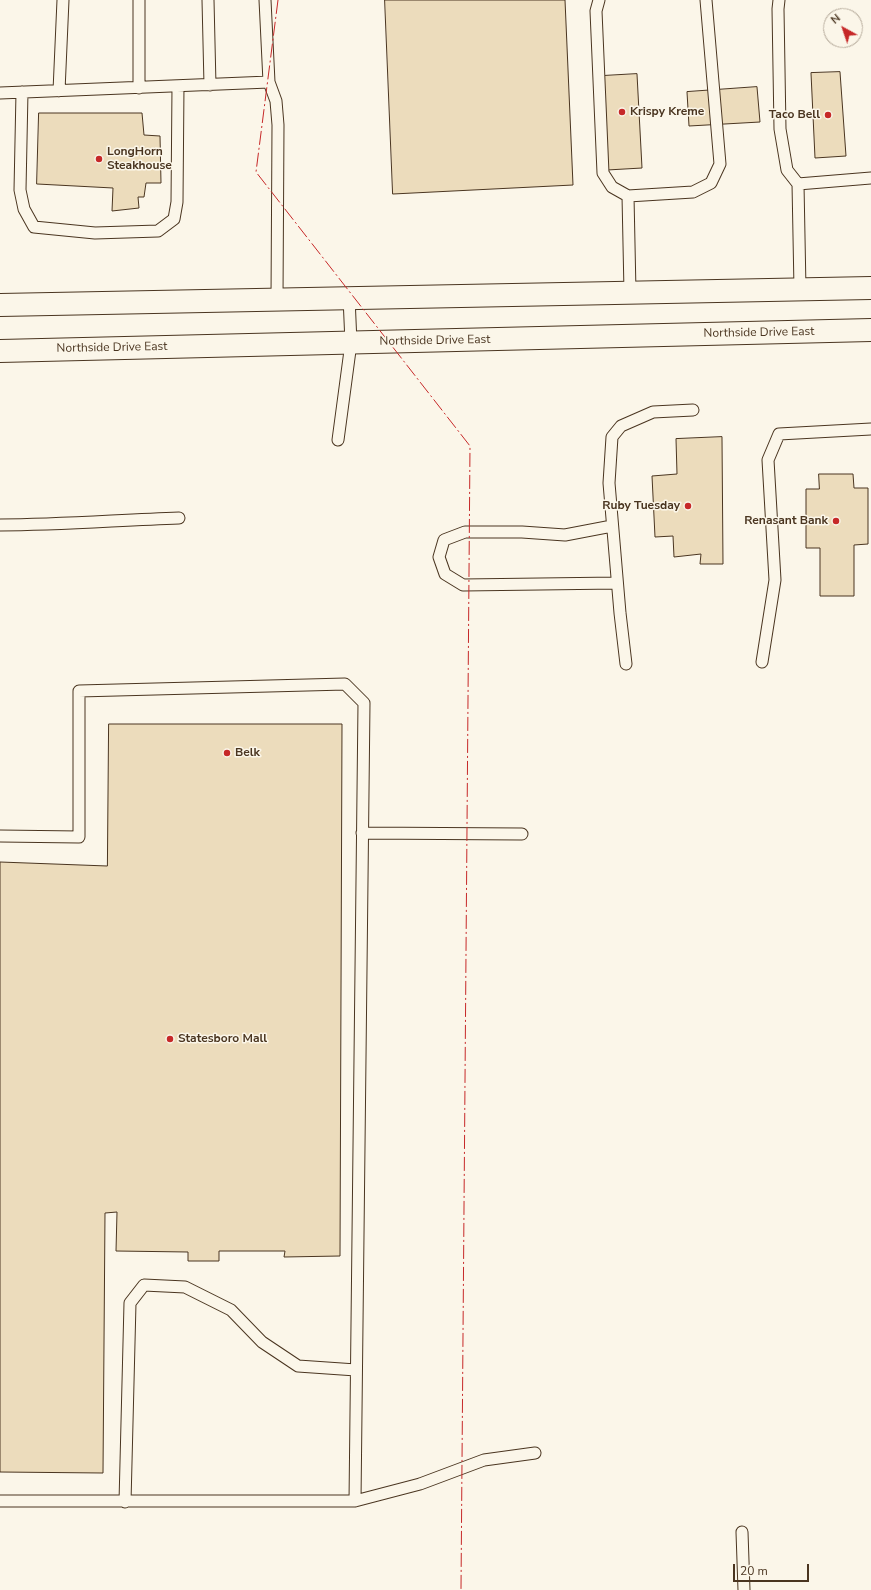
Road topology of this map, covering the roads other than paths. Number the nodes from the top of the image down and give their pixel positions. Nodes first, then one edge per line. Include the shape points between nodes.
1 (62, 0) edge
2 (139, 0) edge
3 (208, 0) edge
4 (265, 0) edge
5 (599, 0) edge
6 (706, 0) edge
7 (779, 0) edge
8 (269, 82) junction
9 (210, 85) junction
10 (178, 86) junction
11 (140, 88) junction
12 (59, 91) junction
13 (22, 92) junction
14 (0, 93) edge
15 (871, 178) edge
16 (798, 184) junction
17 (628, 196) junction
18 (871, 288) edge
19 (800, 289) junction
20 (630, 292) junction
21 (349, 297) junction
22 (277, 298) junction
23 (0, 305) edge
24 (871, 330) edge
25 (351, 342) junction
26 (0, 351) edge
27 (693, 410) dead end
28 (871, 429) edge
29 (338, 440) dead end
30 (179, 518) dead end
31 (0, 525) edge
32 (612, 526) junction
33 (617, 583) junction
34 (762, 662) dead end
35 (626, 664) dead end
36 (362, 833) junction
37 (522, 834) dead end
38 (0, 836) edge
39 (356, 1370) junction
40 (535, 1453) dead end
41 (0, 1501) edge
42 (354, 1501) junction
43 (125, 1502) junction
44 (742, 1532) dead end
45 (744, 1590) edge

1 - 12 lane
2 - 11 lane
3 - 9 lane
4 - 8 lane
5 - 17 lane via 596,11 603,173 612,187
6 - 17 lane via 720,164 711,183 693,192
7 - 16 lane via 780,129 787,170
8 - 9 lane
8 - 22 lane via 276,101 278,125
9 - 10 lane
10 - 11 lane
10 - 13 lane via 177,202 174,220 158,231 96,233 34,227 24,209 20,190
11 - 12 lane
12 - 13 lane
13 - 14 lane
15 - 16 lane
16 - 19 lane
17 - 20 lane
18 - 19 main road
19 - 20 main road
20 - 21 main road
21 - 22 main road
21 - 25 lane
22 - 23 main road
24 - 25 main road, Northside Drive East
25 - 26 main road, Northside Drive East
25 - 29 lane
27 - 32 lane via 653,412 621,426 612,437 609,482
28 - 34 lane via 780,434 768,460 775,580
30 - 31 lane
32 - 33 lane
32 - 33 lane via 565,535 465,532 444,540 439,557 445,574 463,585
33 - 35 lane
36 - 37 lane
36 - 38 lane via 364,703 345,684 79,691 79,837
36 - 39 lane
39 - 42 lane
39 - 43 lane via 298,1366 262,1342 231,1310 185,1287 144,1285 130,1303
40 - 42 lane via 484,1460 420,1484
41 - 43 lane
42 - 43 lane
44 - 45 lane

